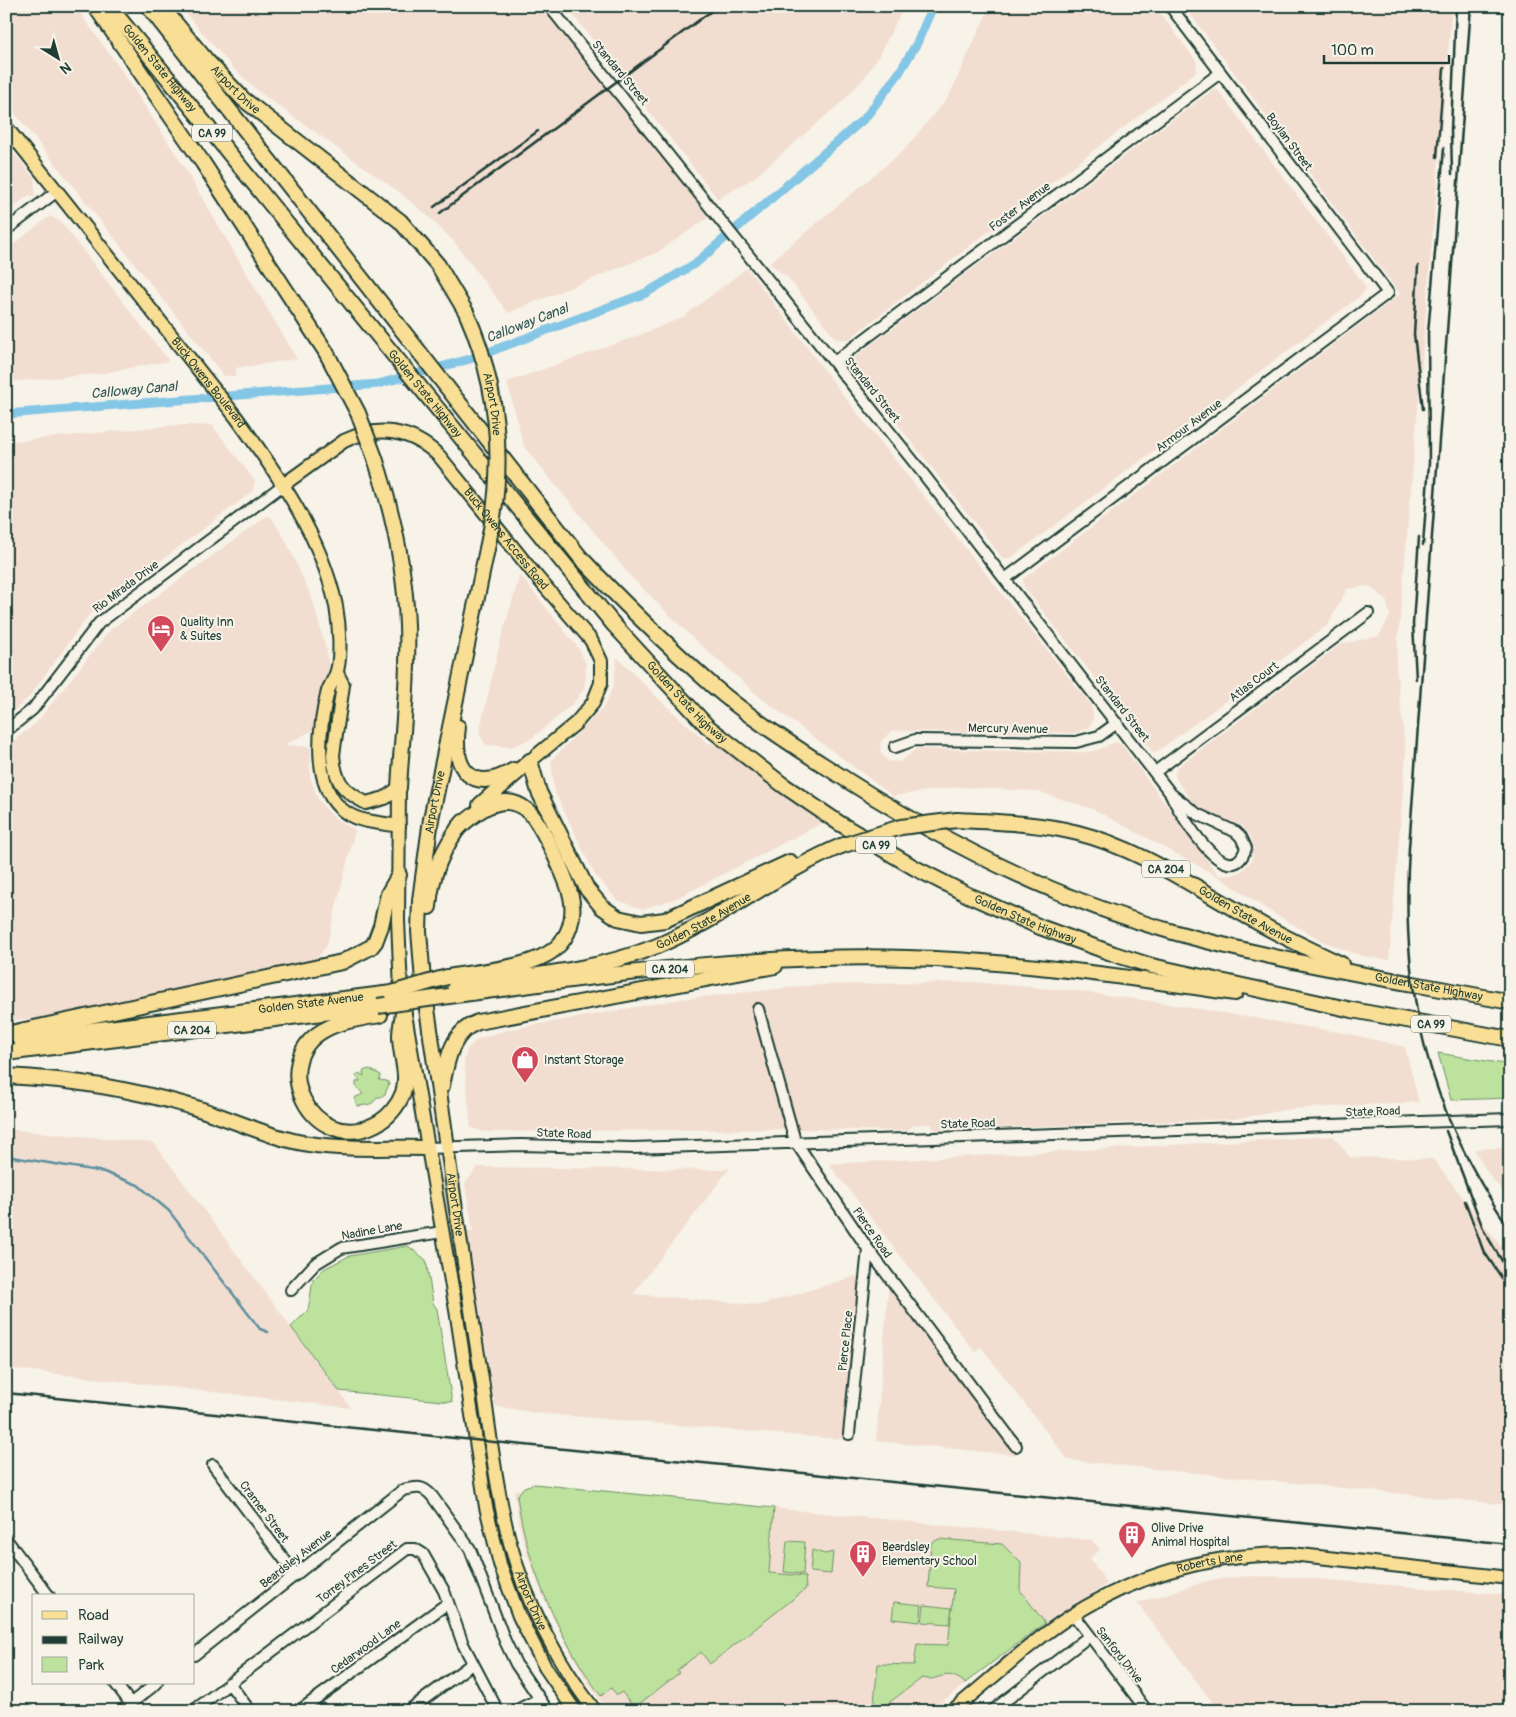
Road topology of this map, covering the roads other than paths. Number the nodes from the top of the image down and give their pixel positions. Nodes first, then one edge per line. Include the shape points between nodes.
1 (95, 6) edge
2 (109, 6) edge
3 (148, 6) edge
4 (161, 6) edge
5 (549, 6) edge
6 (1170, 6) edge
7 (1220, 73) junction
8 (6, 127) edge
9 (56, 192) junction
10 (6, 230) edge
11 (1388, 293) joint
12 (834, 362) junction
13 (283, 485) junction
14 (1004, 579) junction
15 (1368, 613) dead end
16 (466, 653) junction
17 (337, 674) junction
18 (1117, 723) junction
19 (6, 732) edge
20 (896, 747) dead end
21 (530, 761) junction
22 (1155, 772) junction
23 (399, 788) junction
24 (1171, 794) junction
25 (399, 826) junction
26 (458, 828) junction
27 (841, 845) junction
28 (399, 875) junction
29 (421, 946) junction
30 (809, 958) junction
31 (1357, 972) junction
32 (446, 989) junction
33 (1510, 1002) edge
34 (378, 1005) junction
35 (404, 1006) junction
36 (758, 1008) dead end
37 (1352, 1010) junction
38 (6, 1034) edge
39 (1510, 1039) edge
40 (6, 1041) edge
41 (6, 1053) edge
42 (6, 1076) edge
43 (441, 1094) junction
44 (1510, 1119) edge
45 (795, 1141) junction
46 (447, 1146) junction
47 (427, 1148) junction
48 (442, 1232) junction
49 (868, 1249) junction
50 (292, 1290) dead end
51 (849, 1434) dead end
52 (1016, 1446) dead end
53 (213, 1464) dead end
54 (7, 1543) edge
55 (296, 1575) junction
56 (1510, 1578) edge
57 (47, 1594) edge
58 (448, 1603) junction
59 (1074, 1615) junction
60 (1088, 1637) junction
61 (195, 1654) edge
62 (473, 1663) junction
63 (229, 1683) junction
64 (116, 1684) edge
65 (156, 1684) edge
66 (539, 1699) junction
67 (131, 1704) junction
68 (310, 1707) edge
69 (121, 1711) edge
70 (193, 1711) edge
71 (250, 1711) edge
72 (299, 1711) edge
73 (408, 1711) edge
74 (498, 1711) edge
75 (515, 1711) edge
76 (548, 1711) edge
77 (575, 1711) edge
78 (595, 1711) edge
79 (952, 1711) edge
80 (992, 1711) edge
81 (1146, 1711) edge

1 - 23 highway, Airport Drive, bridge via 326,352 358,413 376,458 393,519 405,592 407,657
2 - 37 highway, Golden State Highway / CA 99 via 614,625 708,726 783,785 839,823 968,895 1077,941 1152,966
3 - 31 highway, Golden State Highway / CA 99, bridge via 580,557 714,686 775,734 887,806 989,862 1071,898 1134,920 1276,958
4 - 16 highway, Airport Drive, bridge via 243,99 404,225 445,276 466,312 487,368 498,425 498,494
5 - 12 street, Standard Street
6 - 7 street, Boylan Street
7 - 11 street, Boylan Street
7 - 12 street, Foster Avenue
8 - 9 main road, Buck Owens Boulevard
9 - 10 street
9 - 13 main road, Buck Owens Boulevard via 236,417
11 - 14 street, Armour Avenue
12 - 14 street, Standard Street
13 - 17 main road, Buck Owens Boulevard via 311,533 330,578 338,630
13 - 19 street, Rio Mirada Drive via 99,623 33,708
13 - 21 main road, Buck Owens Access Road via 344,441 383,431 414,438 440,457 591,640 601,661 601,683 594,703 576,723
14 - 18 street, Standard Street
15 - 22 street, Atlas Court
16 - 21 highway via 456,741 465,769 475,780 489,781 504,777
16 - 29 highway, Airport Drive via 431,818 420,900
17 - 23 main road, Buck Owens Boulevard via 343,684 333,755 342,786 348,794 366,803 384,798
17 - 25 main road, Buck Owens Boulevard via 328,690 322,725 321,767 326,789 337,805 354,817
18 - 20 street, Mercury Avenue via 1099,736 1076,742 915,740
18 - 22 street, Standard Street
21 - 26 highway
21 - 27 highway via 539,792 591,895 610,914 627,921 648,923 665,920 804,855
22 - 24 street, Standard Street
23 - 25 main road, Airport Drive
24 - 24 street, Standard Street via 1178,812 1212,855 1226,863 1241,857 1246,848 1242,837 1198,814
25 - 28 main road, Airport Drive
26 - 29 highway via 437,866
26 - 32 highway via 480,811 501,802 516,804 529,812 567,883 572,900 572,918 561,942 538,959
27 - 31 highway, Golden State Avenue / CA 204, bridge via 918,823 957,820 1038,825 1080,834 1120,847 1169,870 1259,924
27 - 32 highway, Golden State Avenue / CA 204 via 689,930 640,952 570,970
28 - 35 main road, Airport Drive via 399,971
28 - 38 highway via 388,894 375,942 342,962
29 - 43 highway, Airport Drive
30 - 32 highway, Golden State Avenue / CA 204
30 - 37 highway, Golden State Avenue / CA 204 via 908,958 1010,964 1122,976
30 - 43 highway via 742,974 468,1025 454,1043
31 - 33 highway, Golden State Highway / CA 99
32 - 34 highway, Golden State Avenue / CA 204, bridge
32 - 34 highway, Golden State Avenue / CA 204, bridge via 392,993
34 - 35 highway via 312,1038 298,1066 299,1090 312,1112 325,1124 341,1130 361,1129 379,1122 394,1109 403,1092 400,1037
34 - 40 highway, Golden State Avenue / CA 204
34 - 41 highway, Golden State Avenue / CA 204
35 - 47 main road, Airport Drive
36 - 45 street, Pierce Road
37 - 39 highway, Golden State Highway / CA 99
42 - 47 highway via 71,1081 133,1092 308,1144
43 - 46 highway, Airport Drive
44 - 45 street, State Road
45 - 46 street, State Road via 633,1148
45 - 49 street, Pierce Road
46 - 47 street, State Road
46 - 78 main road, Airport Drive via 509,1541 540,1624 567,1672
47 - 48 main road, Airport Drive
48 - 50 street, Nadine Lane via 340,1248 315,1264
48 - 77 main road, Airport Drive via 486,1507 498,1559 511,1597 532,1641 553,1680
49 - 51 street, Pierce Place
49 - 52 street, Pierce Road
53 - 55 street, Cramer Street
54 - 57 street
55 - 61 street, Beardsley Avenue
55 - 66 street, Beardsley Avenue via 403,1490 425,1488 470,1549 505,1641
56 - 59 main road, Roberts Lane via 1318,1556 1247,1556 1212,1560 1160,1573 1116,1591
58 - 62 street, Torrey Pines Street
58 - 63 street, Torrey Pines Street via 423,1554 407,1549
58 - 68 street, Cedarwood Lane
59 - 60 street, Sanford Drive
59 - 79 main road, Roberts Lane
60 - 80 street
60 - 81 street, Sanford Drive
62 - 73 street
62 - 74 street, Torrey Pines Street
63 - 70 street, Torrey Pines Street
63 - 71 street
64 - 67 street
65 - 67 street
66 - 75 street
66 - 76 street
67 - 69 street
68 - 72 street, Cedarwood Lane

